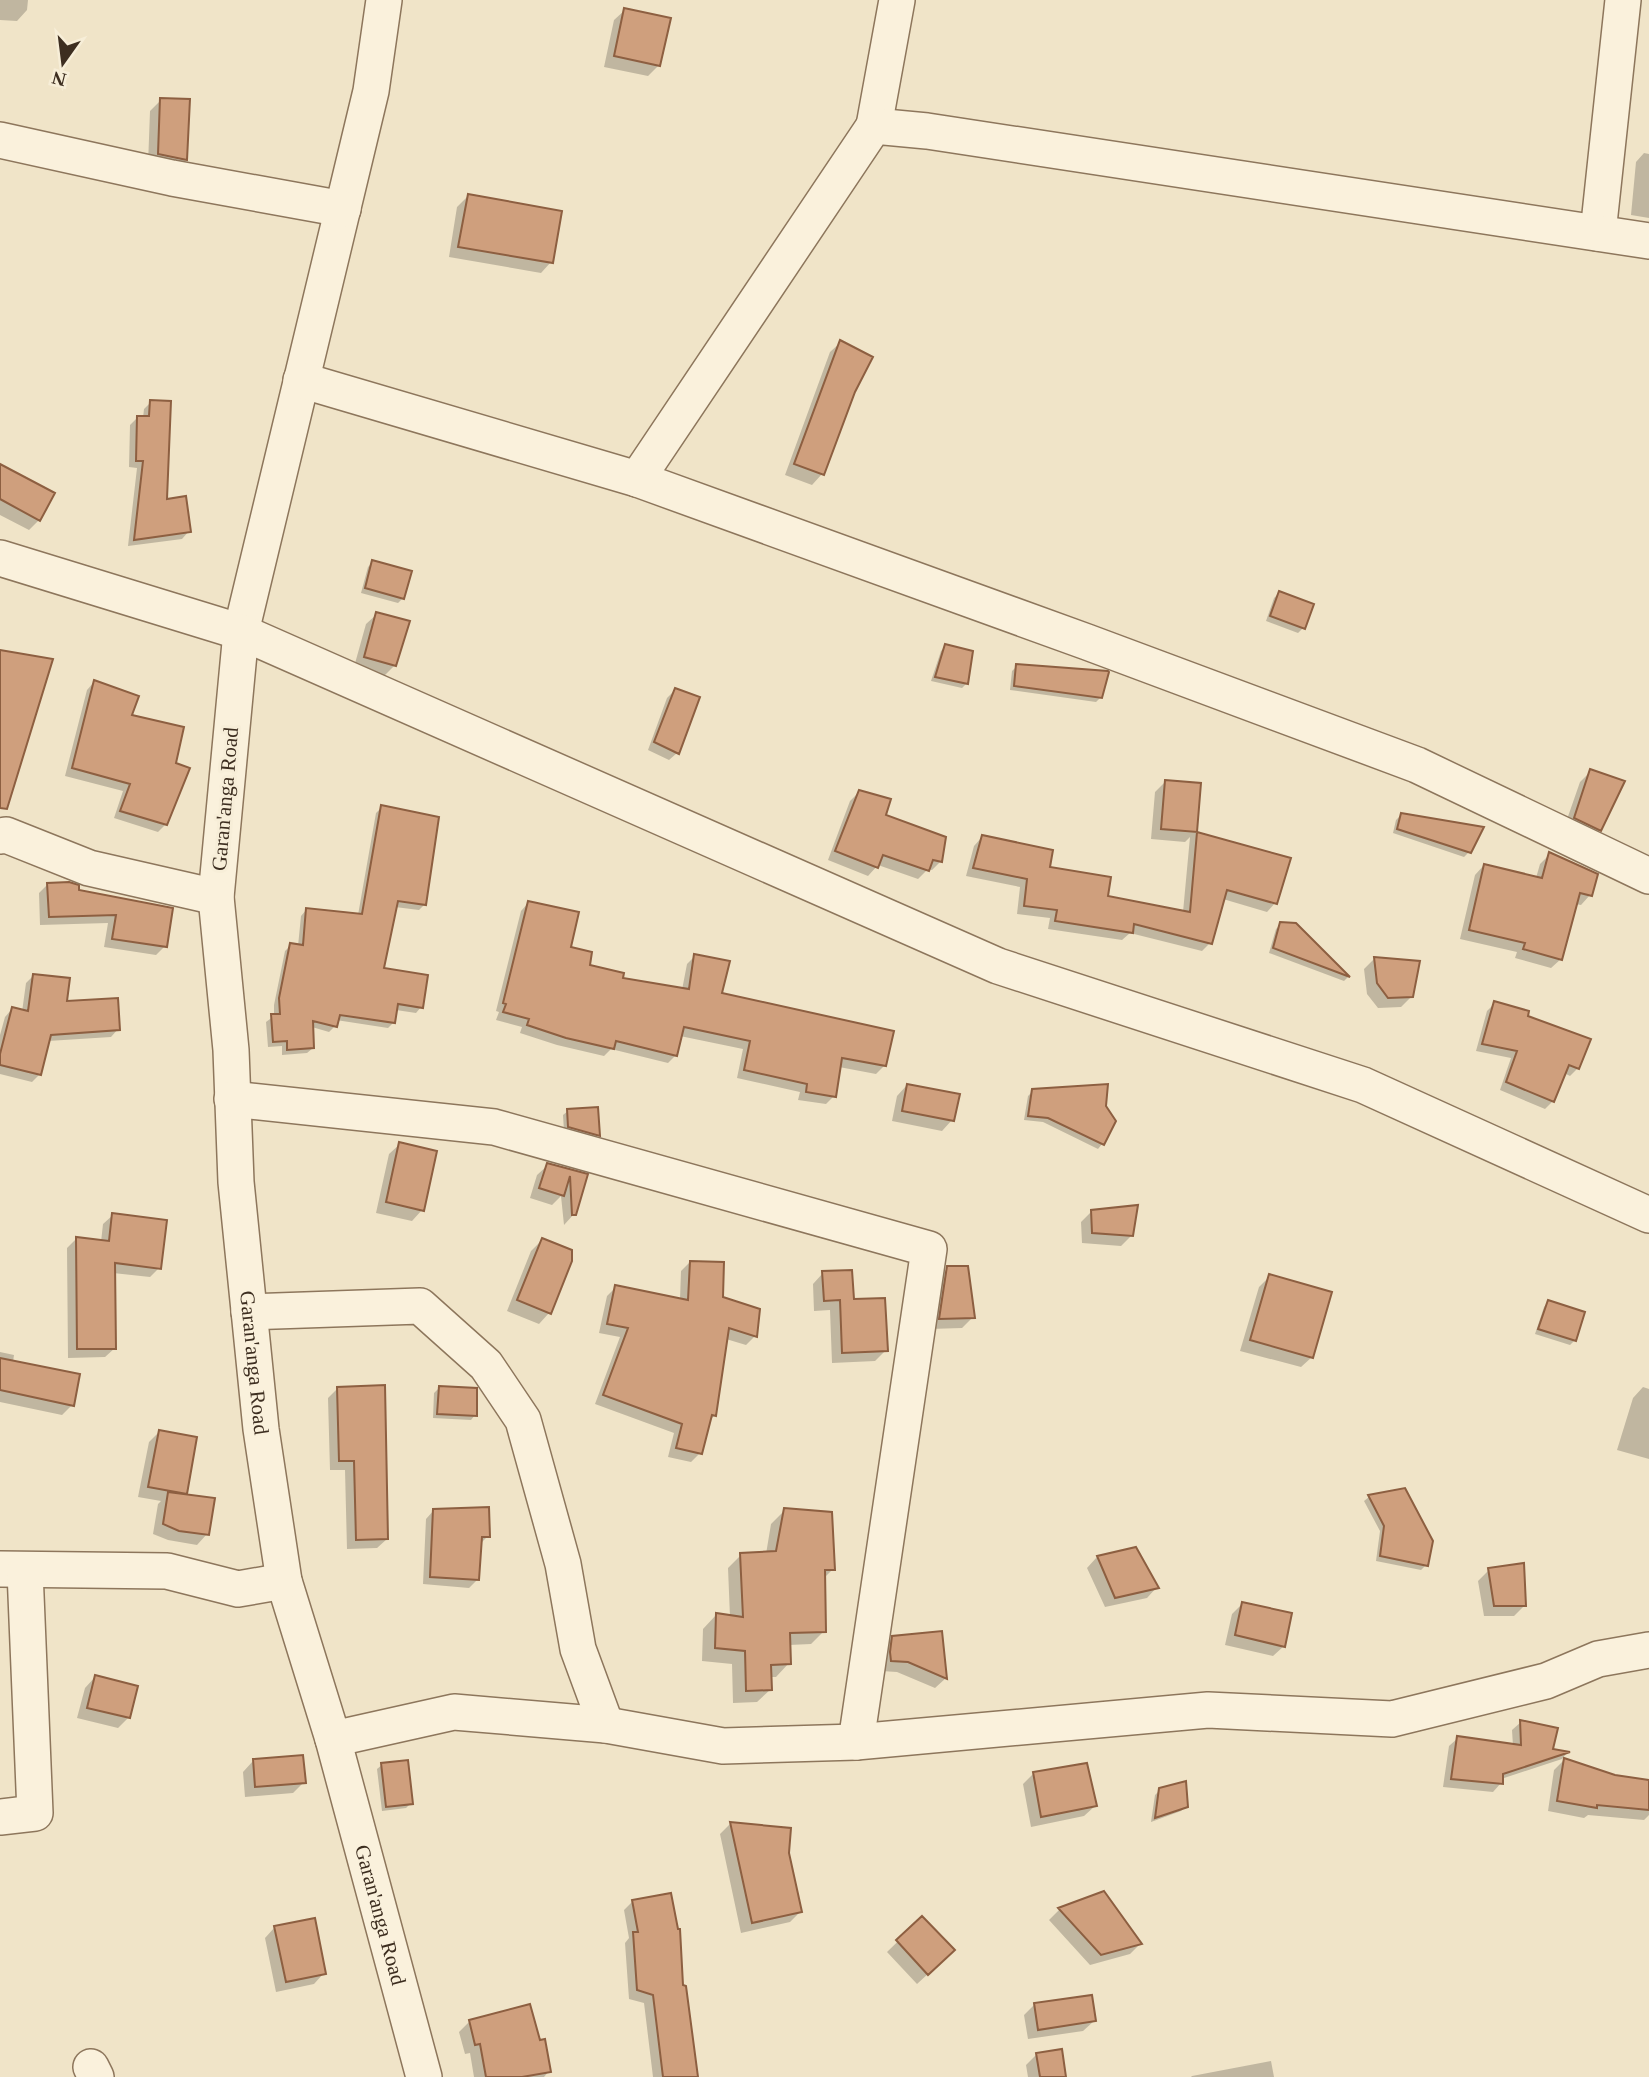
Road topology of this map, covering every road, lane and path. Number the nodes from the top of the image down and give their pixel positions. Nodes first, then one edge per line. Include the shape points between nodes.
1 (384, 0) edge
2 (897, 0) edge
3 (1623, 0) edge
4 (874, 126) junction
5 (0, 140) edge
6 (343, 209) junction
7 (1598, 233) junction
8 (1649, 241) edge
9 (301, 380) junction
10 (637, 479) junction
11 (0, 558) edge
12 (241, 632) junction
13 (0, 836) edge
14 (1649, 876) edge
15 (216, 897) junction
16 (232, 1099) junction
17 (1649, 1216) edge
18 (249, 1312) junction
19 (12, 1570) edge
20 (284, 1581) junction
21 (1649, 1650) edge
22 (606, 1725) junction
23 (333, 1739) junction
24 (856, 1742) junction
25 (0, 1818) edge
26 (424, 2077) edge

1 - 6 street, Garan'anga Road via 370,91
2 - 4 street
3 - 7 street
4 - 7 street
4 - 10 street
5 - 6 street
6 - 9 street, Garan'anga Road
7 - 8 street
9 - 10 street
9 - 12 street, Garan'anga Road
10 - 14 street via 1417,765
11 - 12 street
12 - 15 street, Garan'anga Road
12 - 17 street via 998,966 1363,1085
13 - 15 street via 89,868
15 - 16 street, Garan'anga Road
16 - 18 street, Garan'anga Road
16 - 24 street via 494,1127 929,1249
18 - 20 street, Garan'anga Road
18 - 22 street via 420,1306 486,1365 523,1420 563,1564 578,1649
19 - 20 street via 167,1572 238,1588
19 - 25 street via 35,1813
20 - 23 street, Garan'anga Road
21 - 24 street via 1598,1659 1546,1681 1392,1719 1208,1710
22 - 23 street via 454,1712
22 - 24 street via 723,1746
23 - 26 street, Garan'anga Road

